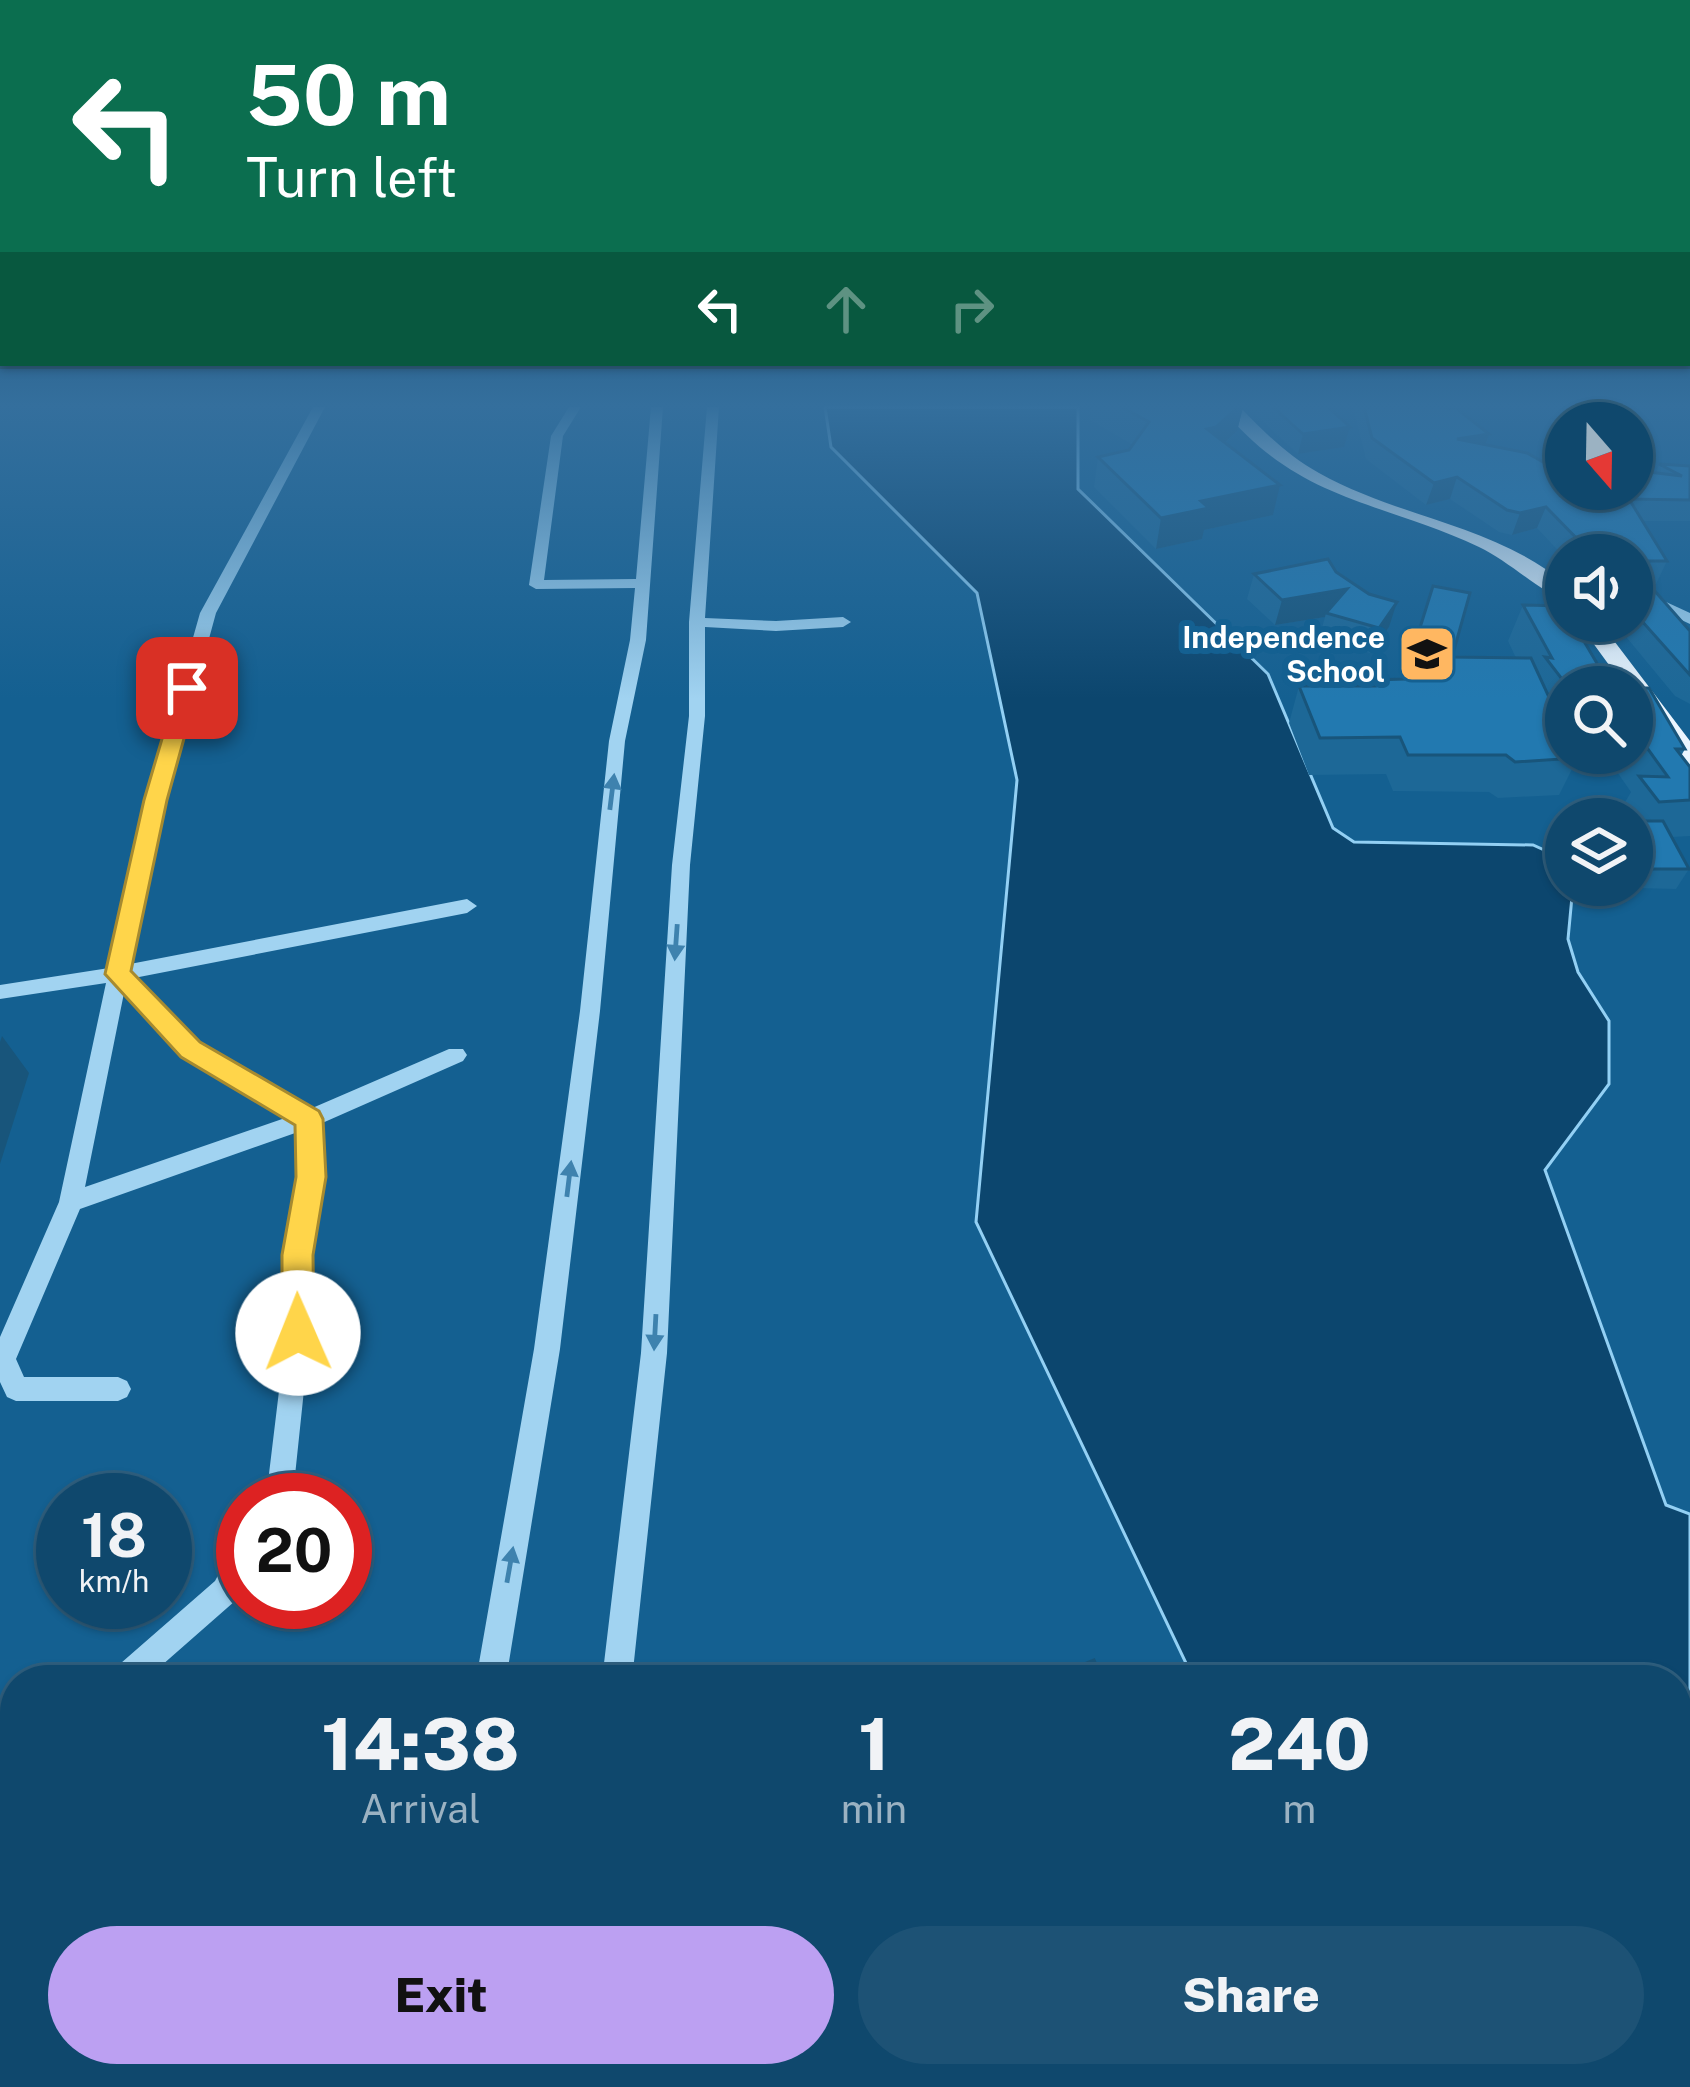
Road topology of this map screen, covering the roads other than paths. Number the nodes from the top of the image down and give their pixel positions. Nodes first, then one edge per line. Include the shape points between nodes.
1 (267, 504) edge
2 (547, 504) edge
3 (650, 504) edge
4 (706, 504) edge
5 (1384, 504) edge
6 (1545, 581) edge
7 (644, 583) junction
8 (1653, 603) edge
9 (1690, 619) edge
10 (697, 622) junction
11 (843, 622) dead end
12 (1604, 642) edge
13 (1690, 758) edge
14 (467, 906) dead end
15 (118, 974) junction
16 (0, 992) edge
17 (456, 1055) dead end
18 (309, 1119) junction
19 (71, 1202) junction
20 (118, 1389) dead end
21 (282, 1473) edge
22 (216, 1600) edge
23 (140, 1665) edge
24 (493, 1665) edge
25 (619, 1665) edge

1 - 15 street via 208,613
2 - 7 street via 536,585
3 - 7 street
4 - 10 street
5 - 6 main road via 1488,542
24 -> 7 street via 547,1349 617,741
8 - 9 street
10 - 11 street
10 -> 25 street via 654,1353
12 - 13 main road
14 - 15 street
15 - 16 street
15 - 18 street via 190,1050
15 - 19 street
17 - 18 street
18 - 19 street
18 - 21 street via 311,1177 297,1255 298,1333
19 - 20 street via 3,1359 16,1389
22 - 23 street

